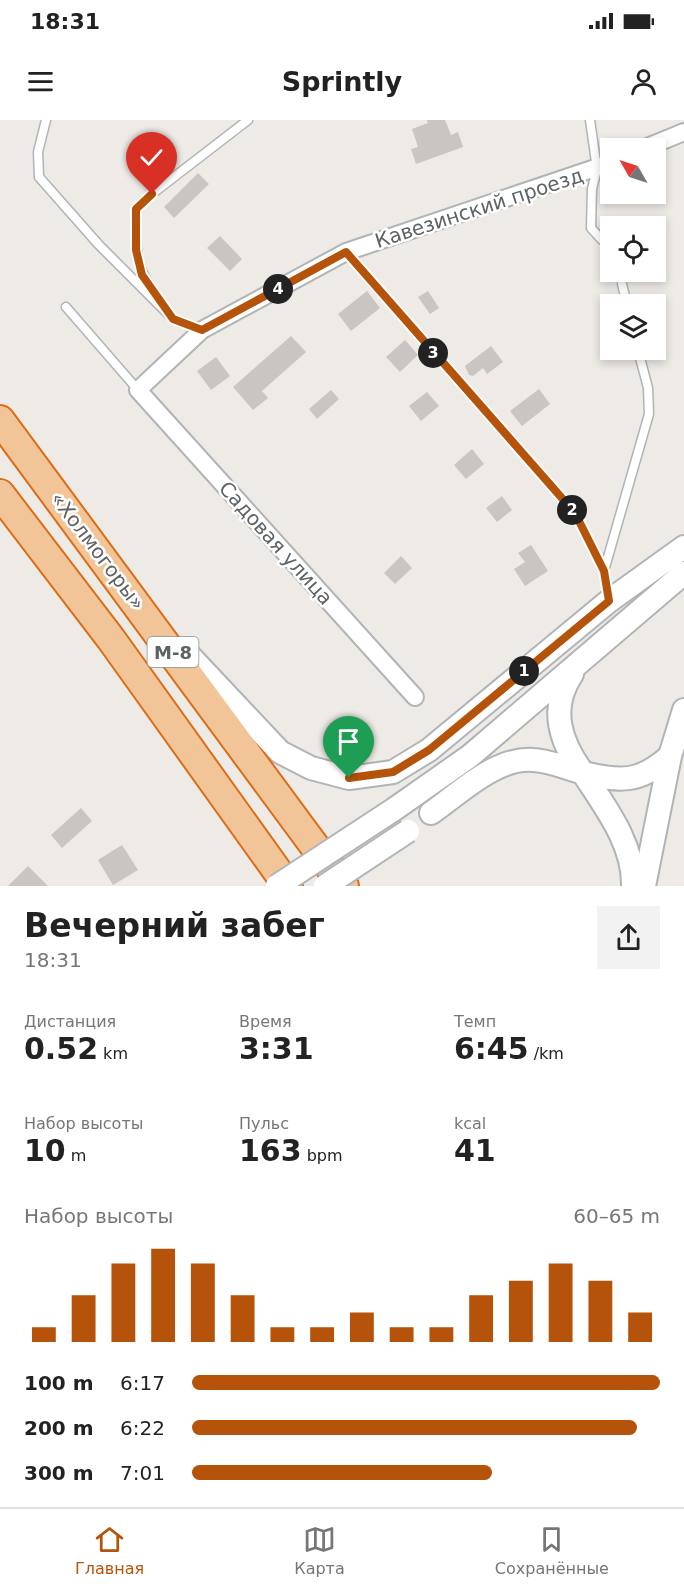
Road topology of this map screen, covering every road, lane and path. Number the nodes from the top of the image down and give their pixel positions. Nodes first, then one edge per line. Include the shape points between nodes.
1 (46, 120) edge
2 (248, 120) edge
3 (590, 120) edge
4 (684, 132) edge
5 (666, 139) edge
6 (600, 153) edge
7 (600, 167) edge
8 (600, 173) edge
9 (600, 238) edge
10 (346, 252) junction
11 (622, 284) dead end
12 (624, 294) edge
13 (66, 307) dead end
14 (173, 319) junction
15 (202, 330) junction
16 (641, 360) edge
17 (138, 390) junction
18 (0, 420) edge
19 (0, 494) edge
20 (684, 547) edge
21 (112, 568) junction
22 (604, 571) junction
23 (684, 573) edge
24 (609, 601) junction
25 (576, 667) junction
26 (414, 697) dead end
27 (684, 710) edge
28 (670, 756) junction
29 (583, 773) junction
30 (431, 813) junction
31 (277, 886) edge
32 (288, 886) edge
33 (325, 886) edge
34 (344, 886) edge
35 (633, 886) edge
36 (644, 886) edge

1 - 14 lane via 38,152 39,177 99,245
2 - 14 lane via 136,209 136,250 142,275
3 - 6 lane
4 - 5 street
7 - 10 street, Кавезинский проезд
8 - 9 lane via 591,189 591,228
10 - 15 street, Кавезинский проезд
10 - 22 lane via 575,513
11 - 12 lane
13 - 17 lane
14 - 15 lane
15 - 17 street, Кавезинский проезд
16 - 22 lane via 649,414
17 - 26 street, Садовая улица
18 - 21 highway, «Холмогоры» / М-8
19 - 32 highway, М-8 via 111,639
20 - 24 main road
21 - 24 main road via 280,752 311,768 349,778 393,772 429,750
21 - 34 highway, «Холмогоры» / М-8
22 - 24 lane
23 - 25 main road
25 - 29 main road via 562,692 559,719 565,744
25 - 30 main road via 506,743
25 - 31 main road, bridge via 470,756
27 - 28 main road
28 - 29 main road via 650,773 626,779
28 - 36 main road
29 - 30 main road via 546,761 516,761 487,774
29 - 35 main road via 620,834 630,858
30 - 33 main road, bridge

